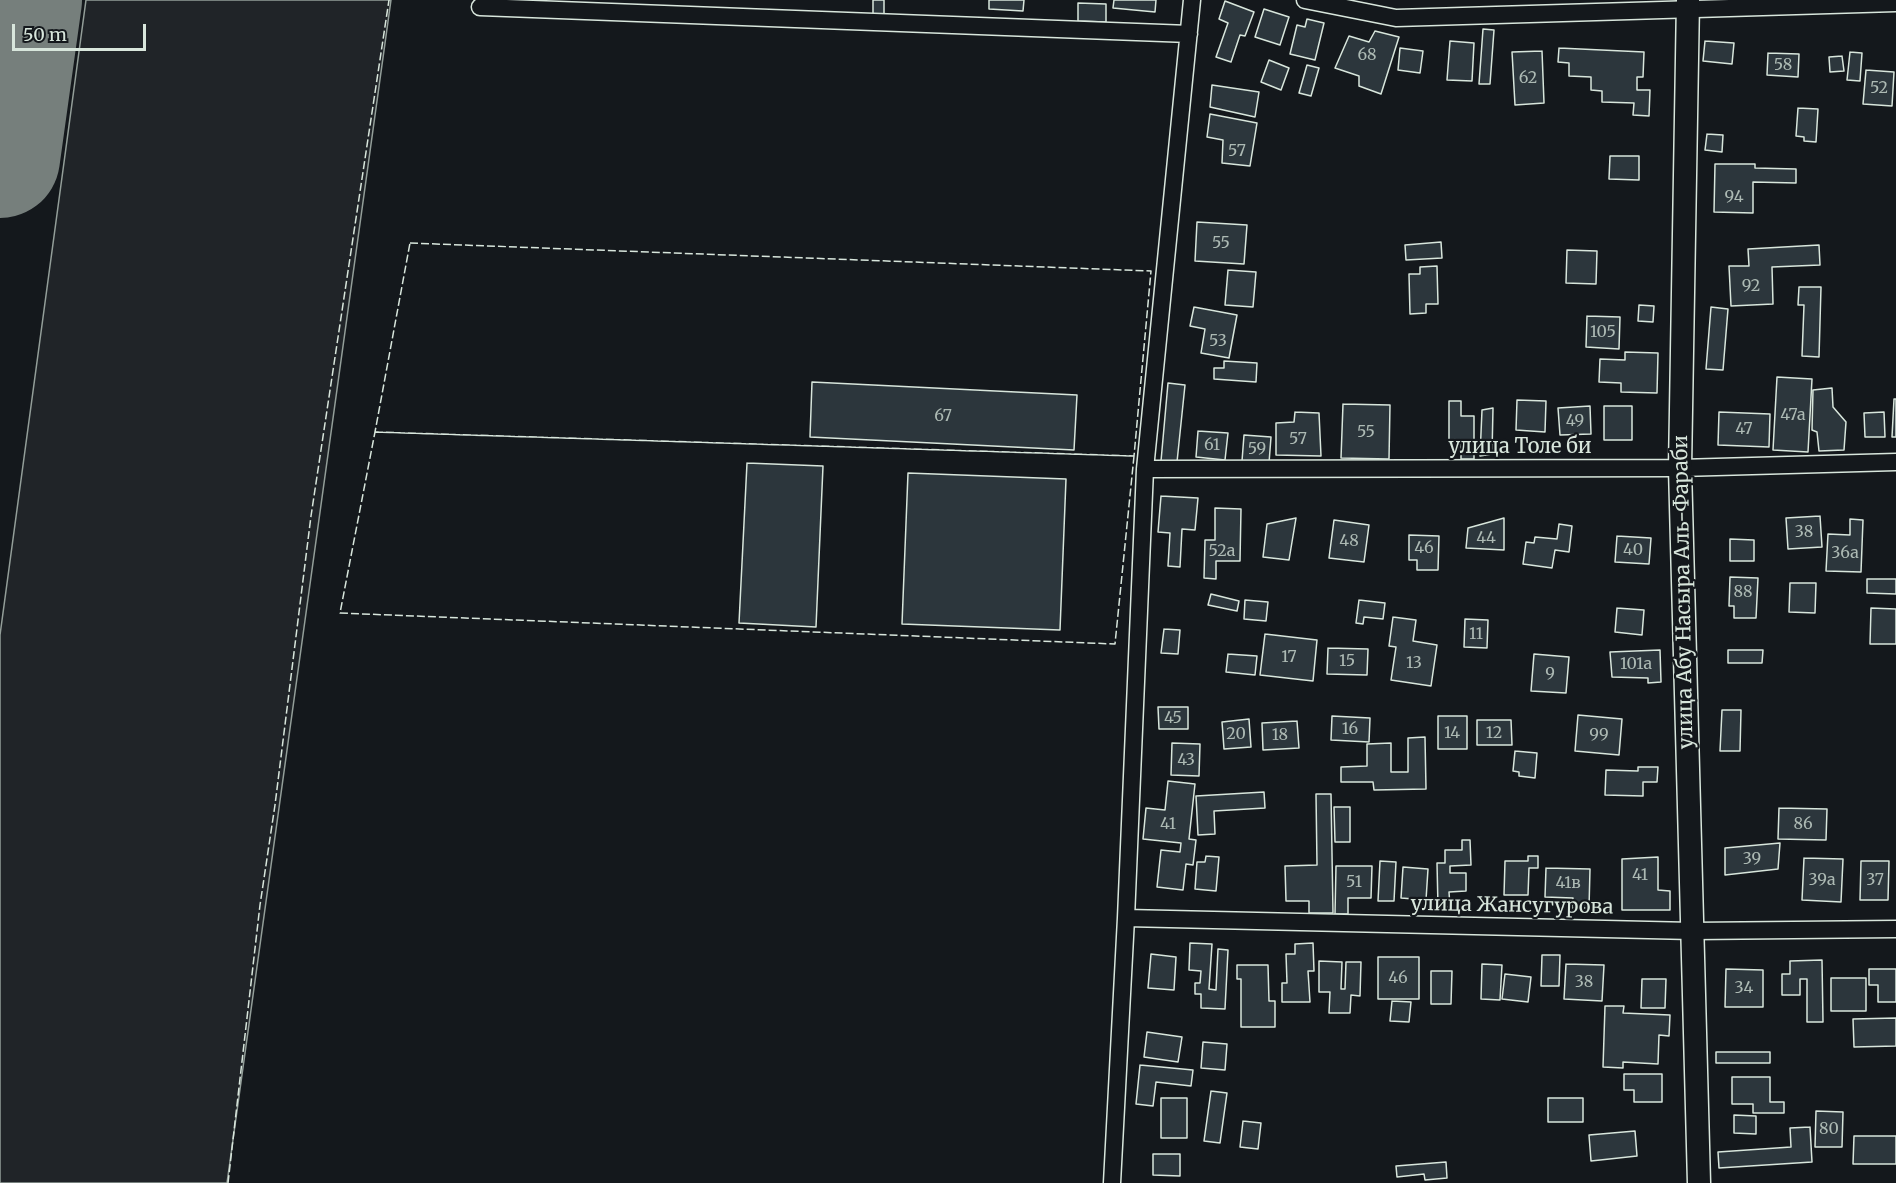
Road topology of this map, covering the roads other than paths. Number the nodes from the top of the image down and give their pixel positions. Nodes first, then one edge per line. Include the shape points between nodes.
1 (1192, 0) edge
2 (1305, 0) edge
3 (1896, 3) edge
4 (1688, 4) edge
5 (480, 7) dead end
6 (1189, 34) junction
7 (1896, 462) edge
8 (1680, 468) junction
9 (1145, 469) junction
10 (1126, 918) junction
11 (1896, 928) edge
12 (1692, 931) junction
13 (1112, 1183) edge
14 (1699, 1183) edge

1 - 6 street
2 - 4 street via 1396,18
3 - 4 street
4 - 8 street, улица Абу Насыра Аль-Фараби
5 - 6 street
6 - 9 street
7 - 8 street, улица Толе би
8 - 9 street, улица Толе би
8 - 12 street, улица Абу Насыра Аль-Фараби
9 - 10 street
10 - 12 street, улица Жансугурова
10 - 13 street
11 - 12 street, улица Жансугурова
12 - 14 street, улица Абу Насыра Аль-Фараби

